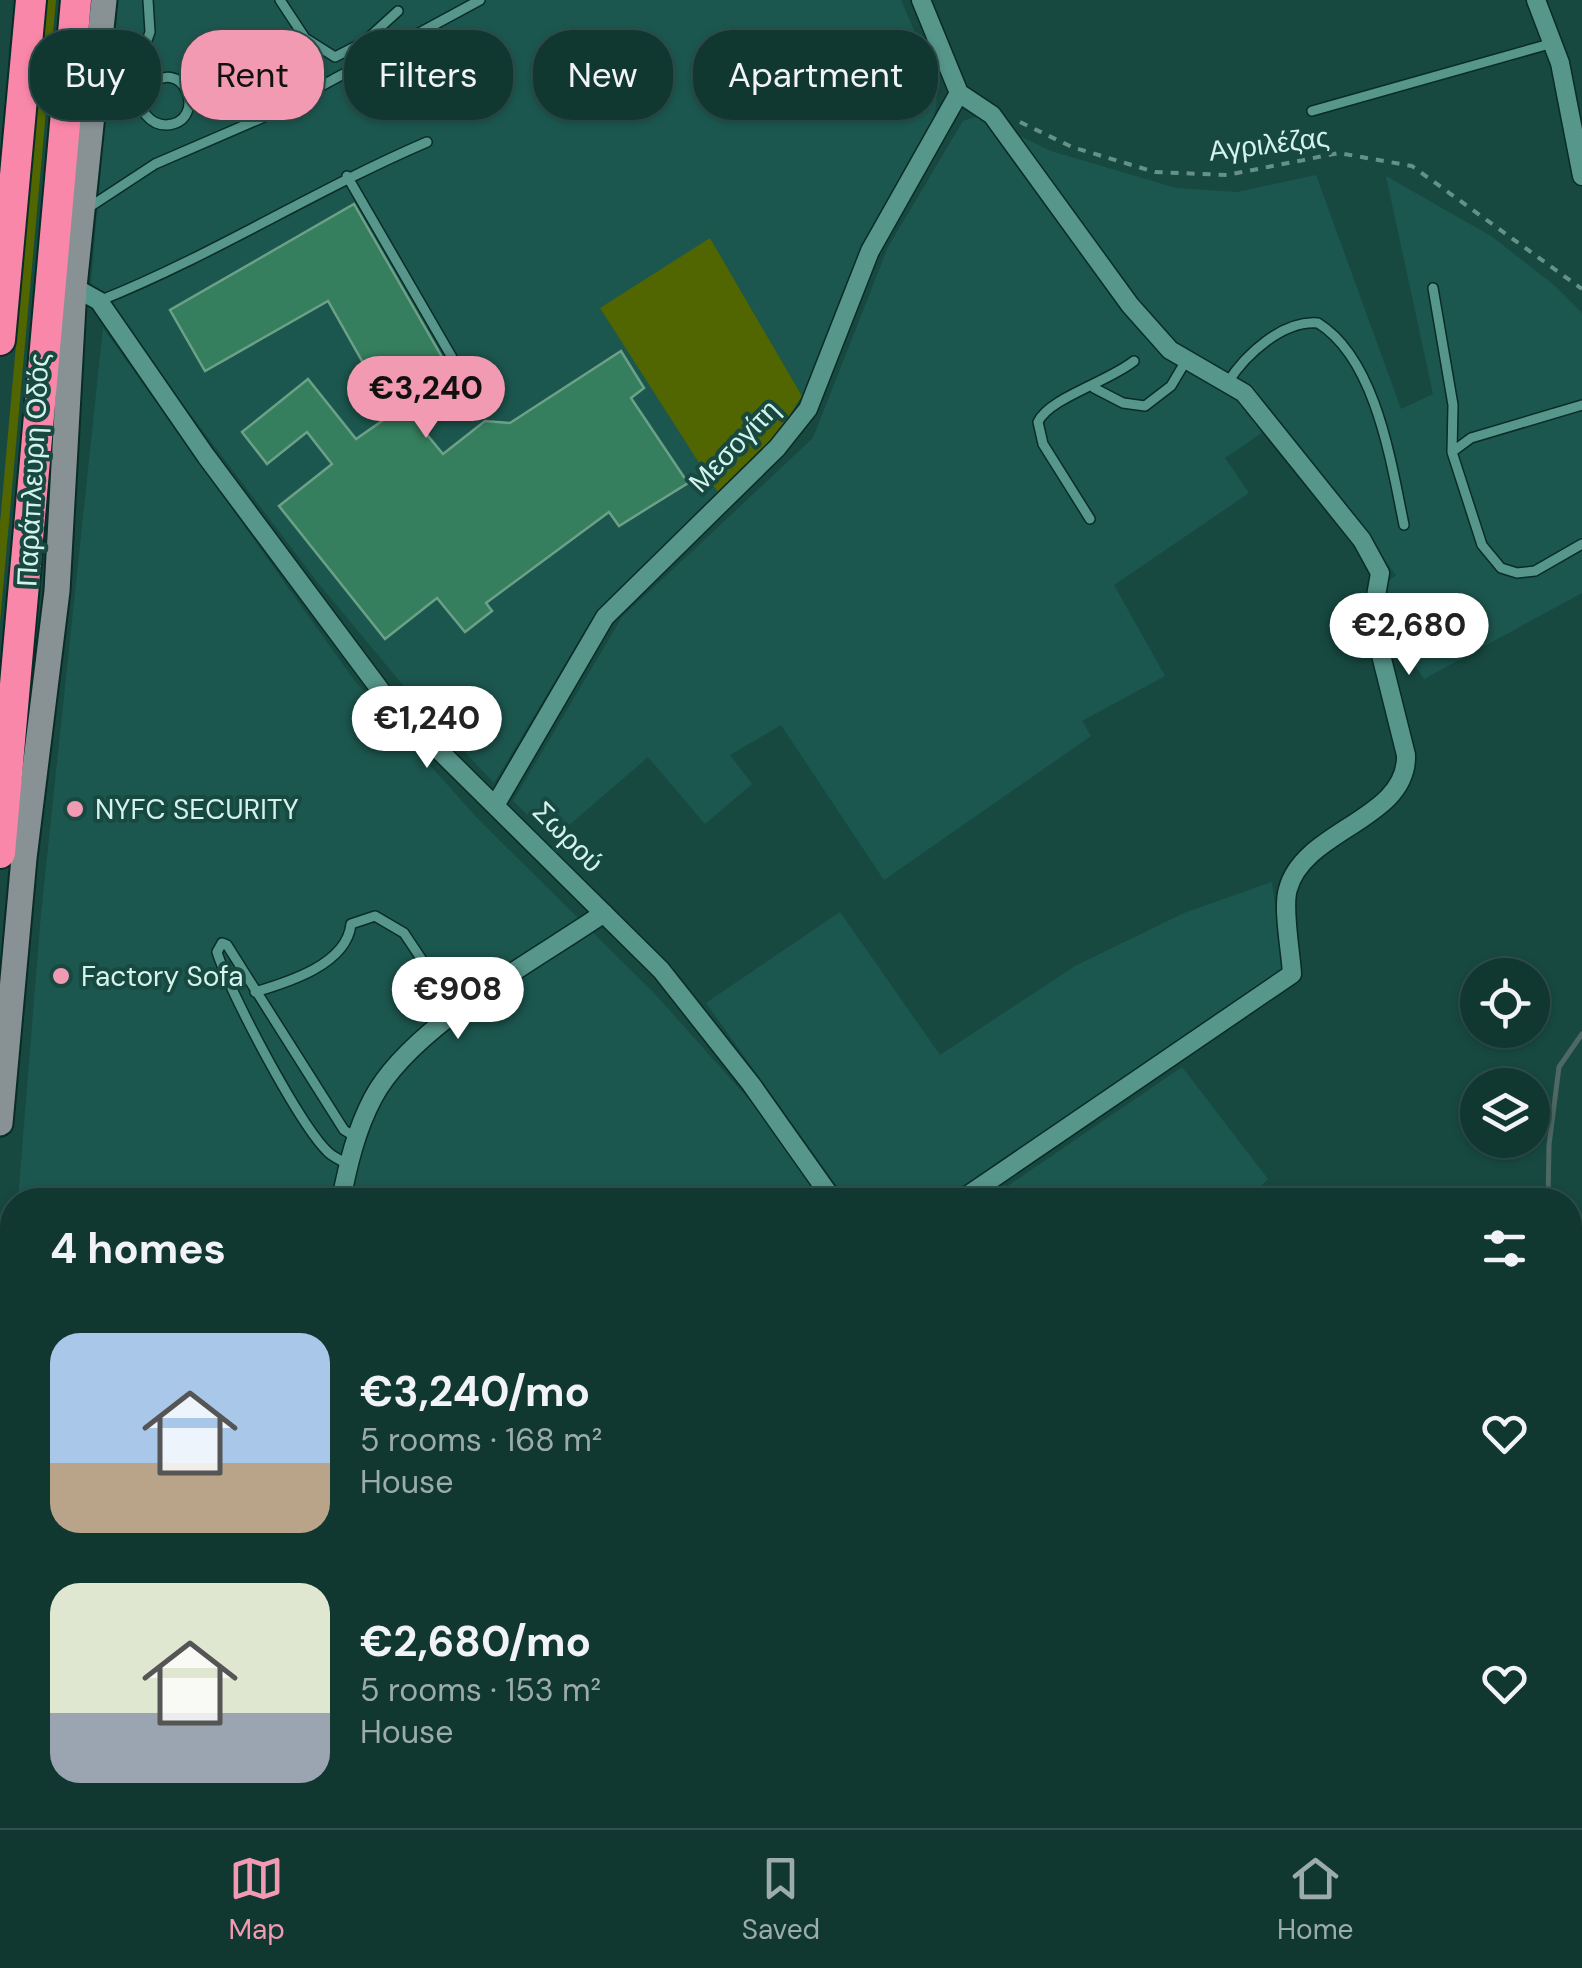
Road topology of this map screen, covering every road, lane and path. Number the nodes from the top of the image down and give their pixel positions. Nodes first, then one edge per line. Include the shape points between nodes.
1 (31, 0) edge
2 (76, 0) edge
3 (104, 0) edge
4 (148, 0) edge
5 (280, 0) edge
6 (480, 0) edge
7 (921, 0) edge
8 (1536, 0) edge
9 (398, 11) dead end
10 (101, 30) edge
11 (150, 30) edge
12 (1553, 43) junction
13 (144, 90) joint
14 (959, 93) junction
15 (1312, 110) dead end
16 (992, 115) junction
17 (91, 120) edge
18 (427, 142) dead end
19 (348, 176) junction
20 (1582, 176) edge
21 (82, 212) junction
22 (74, 287) junction
23 (1433, 288) dead end
24 (1582, 289) edge
25 (99, 301) junction
26 (0, 340) edge
27 (1187, 359) junction
28 (1134, 361) dead end
29 (1228, 382) junction
30 (1094, 388) junction
31 (476, 399) dead end
32 (1582, 405) edge
33 (1452, 452) junction
34 (1090, 519) dead end
35 (1404, 524) dead end
36 (1582, 544) edge
37 (496, 804) junction
38 (0, 853) edge
39 (604, 913) junction
40 (255, 992) junction
41 (458, 1014) junction
42 (0, 1123) edge
43 (358, 1138) junction
44 (348, 1164) junction
45 (343, 1188) edge
46 (825, 1188) edge
47 (980, 1188) edge

1 - 26 highway
2 - 38 highway
3 - 10 street, Παράπλευρη Οδός
4 - 11 lane
5 - 9 lane via 306,38 335,57
6 - 21 lane via 264,117 155,164
7 - 14 street
8 - 12 street
12 - 15 lane
12 - 20 street
13 - 13 lane via 146,116 172,125 184,118 190,106 180,81 167,76
14 - 16 street
14 - 37 street, Μεσογίτη via 870,251 808,410 604,616
16 - 24 path, Αγριλέζας via 1155,172 1227,175 1340,154 1412,166
16 - 27 street via 1130,305 1170,350
17 - 21 street, Παράπλευρη Οδός
18 - 19 lane
19 - 25 lane
19 - 31 lane
21 - 22 street, Παράπλευρη Οδός
22 - 25 street, Σωρού
22 - 42 street, Παράπλευρη Οδός via 57,591
23 - 33 lane via 1453,405
25 - 37 street, Σωρού via 387,698
27 - 29 street
27 - 30 lane via 1171,386 1144,406
28 - 30 lane
29 - 35 lane via 1260,346 1290,327 1318,323 1338,337 1360,370 1388,449
29 - 47 street via 1260,409 1380,574 1372,619 1407,772 1390,796 1302,860 1286,891 1292,974
30 - 34 lane via 1062,398 1038,422 1043,444
32 - 33 lane via 1472,438
33 - 36 lane via 1482,545 1501,568 1535,572
37 - 39 street, Σωρού
39 - 41 street
39 - 46 street, Σωρού via 661,970
40 - 41 lane via 338,955 351,924 375,916 404,933
40 - 43 lane via 344,1130
40 - 44 lane via 222,943 217,952 223,972 277,1073 328,1153
41 - 43 street via 419,1039 374,1096
43 - 44 street
44 - 45 street

